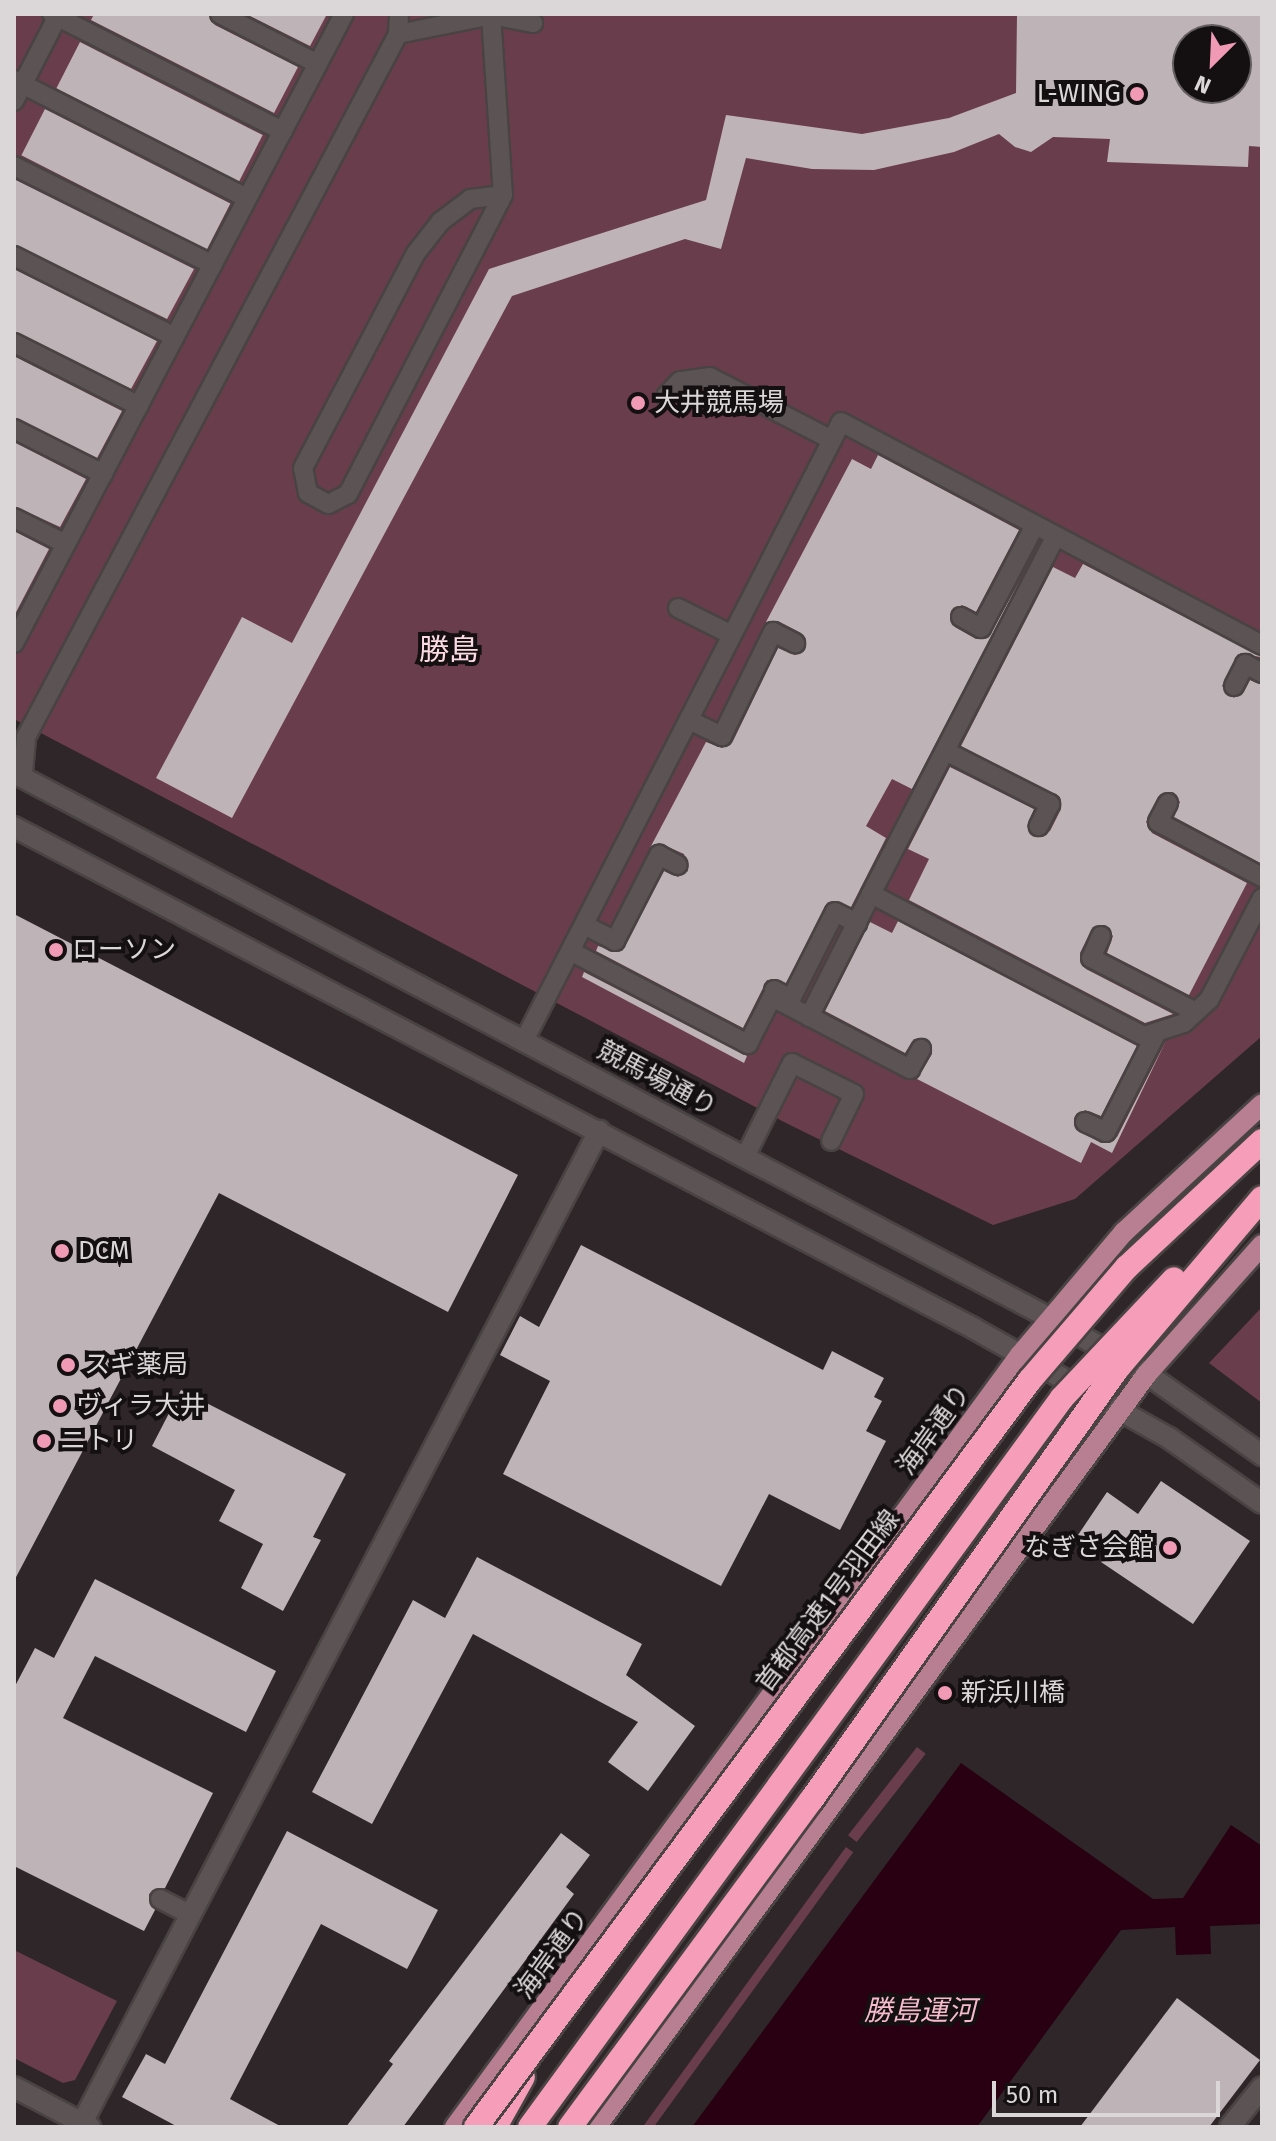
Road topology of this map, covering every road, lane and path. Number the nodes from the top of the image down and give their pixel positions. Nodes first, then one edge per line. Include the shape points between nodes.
1 (220, 14) edge
2 (344, 14) edge
3 (399, 14) edge
4 (56, 15) edge
5 (491, 15) edge
6 (533, 23) dead end
7 (398, 34) junction
8 (318, 64) junction
9 (17, 89) edge
10 (283, 131) junction
11 (14, 166) edge
12 (503, 195) junction
13 (247, 198) junction
14 (14, 256) edge
15 (213, 265) junction
16 (175, 337) junction
17 (14, 343) edge
18 (666, 396) dead end
19 (139, 406) junction
20 (14, 429) edge
21 (832, 440) junction
22 (103, 474) junction
23 (14, 518) edge
24 (1035, 525) junction
25 (1056, 536) junction
26 (66, 544) junction
27 (22, 608) edge
28 (678, 608) dead end
29 (961, 617) dead end
30 (732, 635) junction
31 (14, 643) edge
32 (795, 643) dead end
33 (1262, 645) edge
34 (1262, 673) edge
35 (1234, 686) dead end
36 (689, 720) junction
37 (945, 751) junction
38 (17, 779) edge
39 (1168, 803) dead end
40 (1039, 826) dead end
41 (14, 827) edge
42 (678, 865) dead end
43 (1262, 877) edge
44 (871, 894) junction
45 (1262, 898) edge
46 (857, 923) junction
47 (584, 925) junction
48 (1101, 936) dead end
49 (570, 951) junction
50 (768, 987) dead end
51 (1196, 1012) junction
52 (809, 1017) junction
53 (1157, 1032) junction
54 (525, 1039) junction
55 (921, 1049) dead end
56 (1262, 1104) edge
57 (1085, 1122) dead end
58 (599, 1131) junction
59 (831, 1141) dead end
60 (1262, 1141) edge
61 (746, 1155) junction
62 (1262, 1198) edge
63 (1239, 1222) junction
64 (1262, 1245) edge
65 (1050, 1318) junction
66 (1020, 1355) junction
67 (1147, 1374) junction
68 (1120, 1410) junction
69 (1262, 1455) edge
70 (1262, 1503) edge
71 (160, 1899) dead end
72 (191, 1915) junction
73 (546, 2035) junction
74 (14, 2087) edge
75 (1262, 2087) edge
76 (86, 2125) edge
77 (455, 2127) edge
78 (476, 2127) edge
79 (495, 2127) edge
80 (530, 2127) edge
81 (570, 2127) edge
82 (596, 2127) edge
83 (1230, 2127) edge

1 - 8 lane
2 - 8 lane
3 - 7 lane
4 - 9 lane
4 - 10 lane
5 - 6 lane
5 - 7 lane
5 - 12 lane
7 - 38 lane via 26,737
8 - 10 lane
9 - 13 lane
10 - 13 lane
11 - 15 lane
12 - 12 lane via 348,494 328,504 308,493 303,468 416,253 440,222 470,199
13 - 15 lane
14 - 16 lane
15 - 16 lane
16 - 19 lane
17 - 19 lane
18 - 21 lane via 680,381 710,377
19 - 22 lane
20 - 22 lane
21 - 24 lane via 841,422
21 - 30 lane
22 - 26 lane
23 - 26 lane
24 - 25 lane
24 - 29 lane via 981,628
25 - 33 lane
25 - 37 lane
26 - 27 lane
27 - 31 lane
28 - 30 lane
30 - 36 lane
32 - 36 lane via 773,632 722,736
34 - 35 lane via 1245,664
36 - 47 lane
37 - 40 lane via 1050,804
37 - 44 lane
38 - 54 street, 競馬場通り
39 - 43 lane via 1158,822
41 - 58 street
42 - 47 lane via 659,855 615,941
44 - 46 lane
44 - 53 lane via 1144,1036
45 - 51 lane via 1209,1000
46 - 50 lane via 835,912 791,999
46 - 52 lane
47 - 49 lane
48 - 51 lane via 1091,958
49 - 52 lane via 748,1044 772,997
49 - 54 lane
51 - 53 lane via 1184,1023
52 - 55 lane via 910,1069
53 - 57 lane via 1106,1132
54 - 61 street, 競馬場通り
56 - 65 main road, 海岸通り via 1124,1232
58 - 66 street
58 - 72 street
59 - 61 lane via 854,1094 792,1063
60 - 73 highway, 首都高速1号羽田線, bridge via 1127,1267 1030,1380 744,1759
61 - 65 street, 競馬場通り
62 - 63 highway, bridge
63 - 80 highway, bridge via 1147,1302 1062,1398
63 - 81 highway, bridge via 1117,1369 812,1799
64 - 67 main road
65 - 66 main road, 海岸通り
65 - 67 street, 競馬場通り
66 - 68 street
66 - 77 main road, 海岸通り
67 - 68 main road
67 - 69 street, 競馬場通り
68 - 70 street
68 - 82 main road
71 - 72 lane
72 - 76 street
73 - 78 highway, 首都高速1号羽田線, bridge
73 - 79 highway, bridge
74 - 76 street
75 - 83 street

